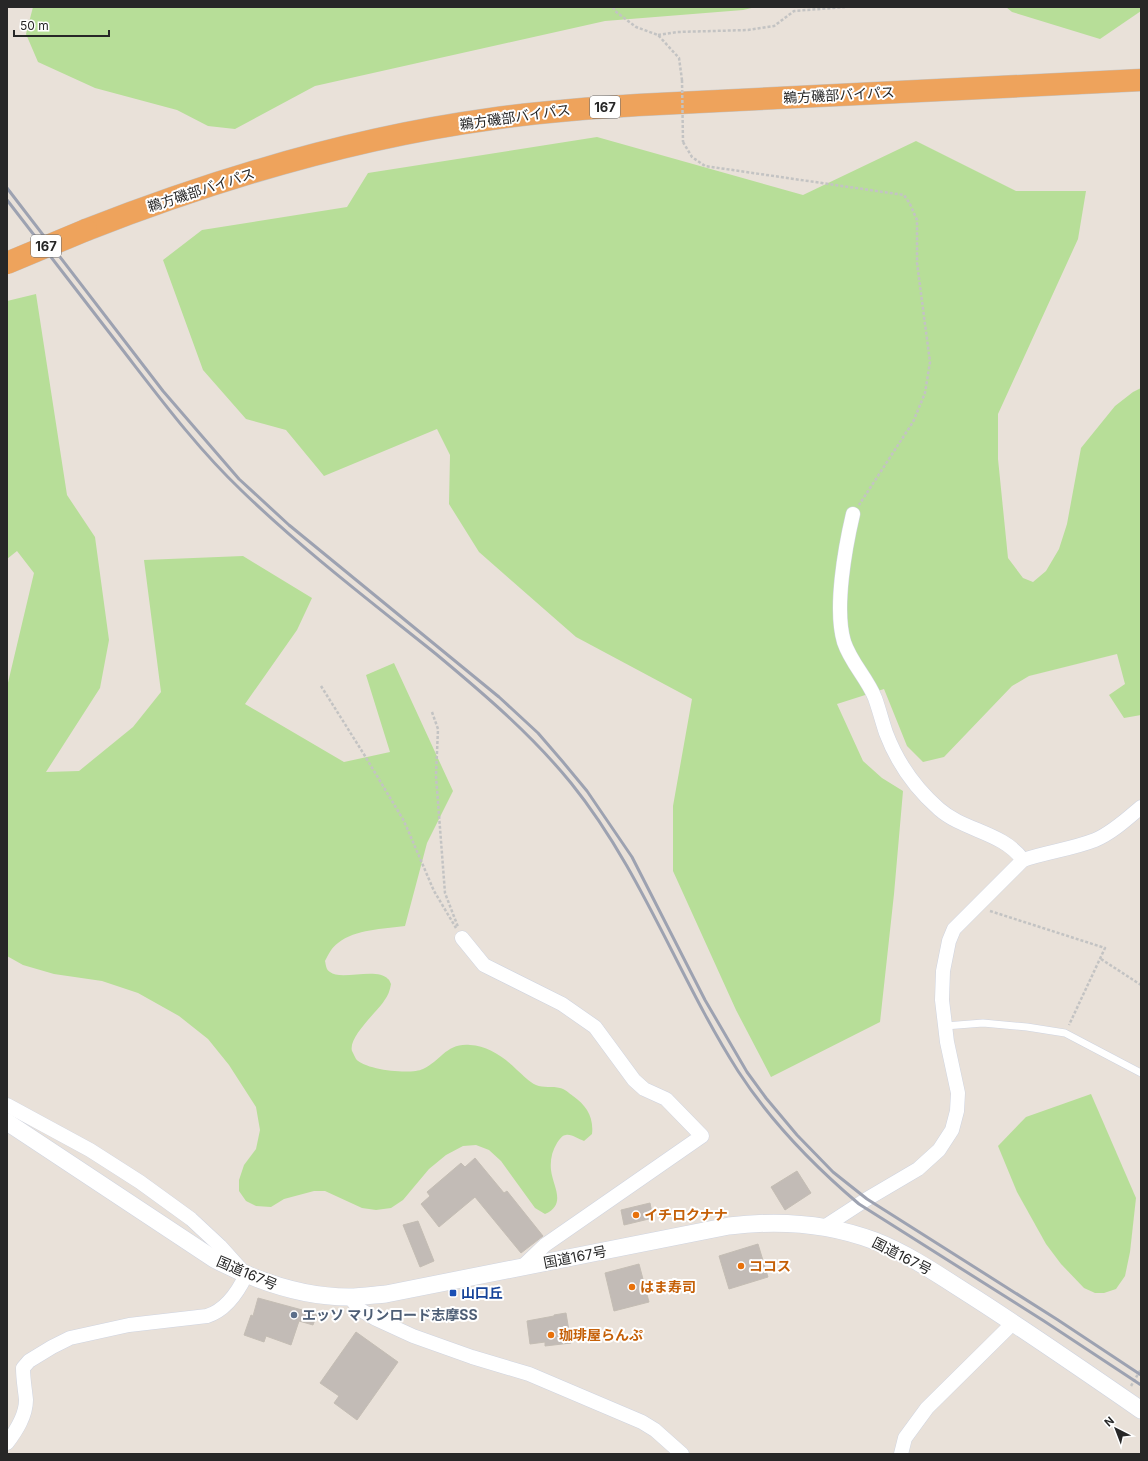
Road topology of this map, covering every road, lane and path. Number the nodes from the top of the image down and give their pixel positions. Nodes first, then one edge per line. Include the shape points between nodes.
1 (613, 7) edge
2 (845, 7) edge
3 (658, 35) junction
4 (1141, 80) edge
5 (7, 262) edge
6 (853, 514) joint
7 (321, 686) dead end
8 (432, 712) dead end
9 (1141, 807) edge
10 (1023, 860) junction
11 (976, 906) junction
12 (462, 938) junction
13 (1101, 959) junction
14 (1141, 985) edge
15 (945, 1026) junction
16 (1065, 1033) junction
17 (1141, 1073) edge
18 (7, 1105) edge
19 (7, 1122) edge
20 (824, 1228) junction
21 (520, 1268) junction
22 (246, 1275) junction
23 (350, 1297) junction
24 (1013, 1323) junction
25 (1141, 1410) edge
26 (7, 1443) edge
27 (682, 1454) edge
28 (901, 1454) edge

1 - 3 path via 636,27
2 - 3 path via 794,11 774,26 748,30
3 - 6 path, bridge via 679,58 683,142 692,157 705,166 904,195 917,220 917,263 930,362 925,393 913,422
4 - 5 highway, 鵜方磯部バイパス / 167, bridge via 569,109 490,119 416,131 330,150 134,211
6 - 10 street via 846,545 841,591 840,620 844,642 857,669 868,684 886,733 903,769 940,810 952,819 1011,846
7 - 12 path via 404,820 434,891
8 - 12 path via 438,729 436,776 445,893
9 - 10 street via 1097,839
10 - 11 street
11 - 13 path via 1105,948
11 - 15 street via 954,929 948,941 943,971 942,1000
12 - 21 street via 484,965 562,1004 595,1027 634,1080 644,1089 666,1099 702,1136 545,1245
13 - 14 path
13 - 16 path
15 - 16 lane via 983,1023
15 - 20 street via 958,1092 956,1119 945,1142 918,1169 866,1199
16 - 17 lane
18 - 22 street via 90,1150 140,1182 191,1219
19 - 22 street, 国道167号 via 214,1259
20 - 21 street, 国道167号 via 782,1223 734,1226
20 - 24 street, 国道167号 via 875,1241 899,1252
21 - 23 street, 国道167号 via 386,1294
22 - 23 street, 国道167号 via 313,1295
22 - 26 street via 240,1288 215,1314 130,1325 70,1338 29,1361 23,1368 26,1402 17,1430
23 - 27 street via 359,1309 413,1336 529,1374 642,1422
24 - 25 street, 国道167号
24 - 28 street via 927,1408 905,1438

